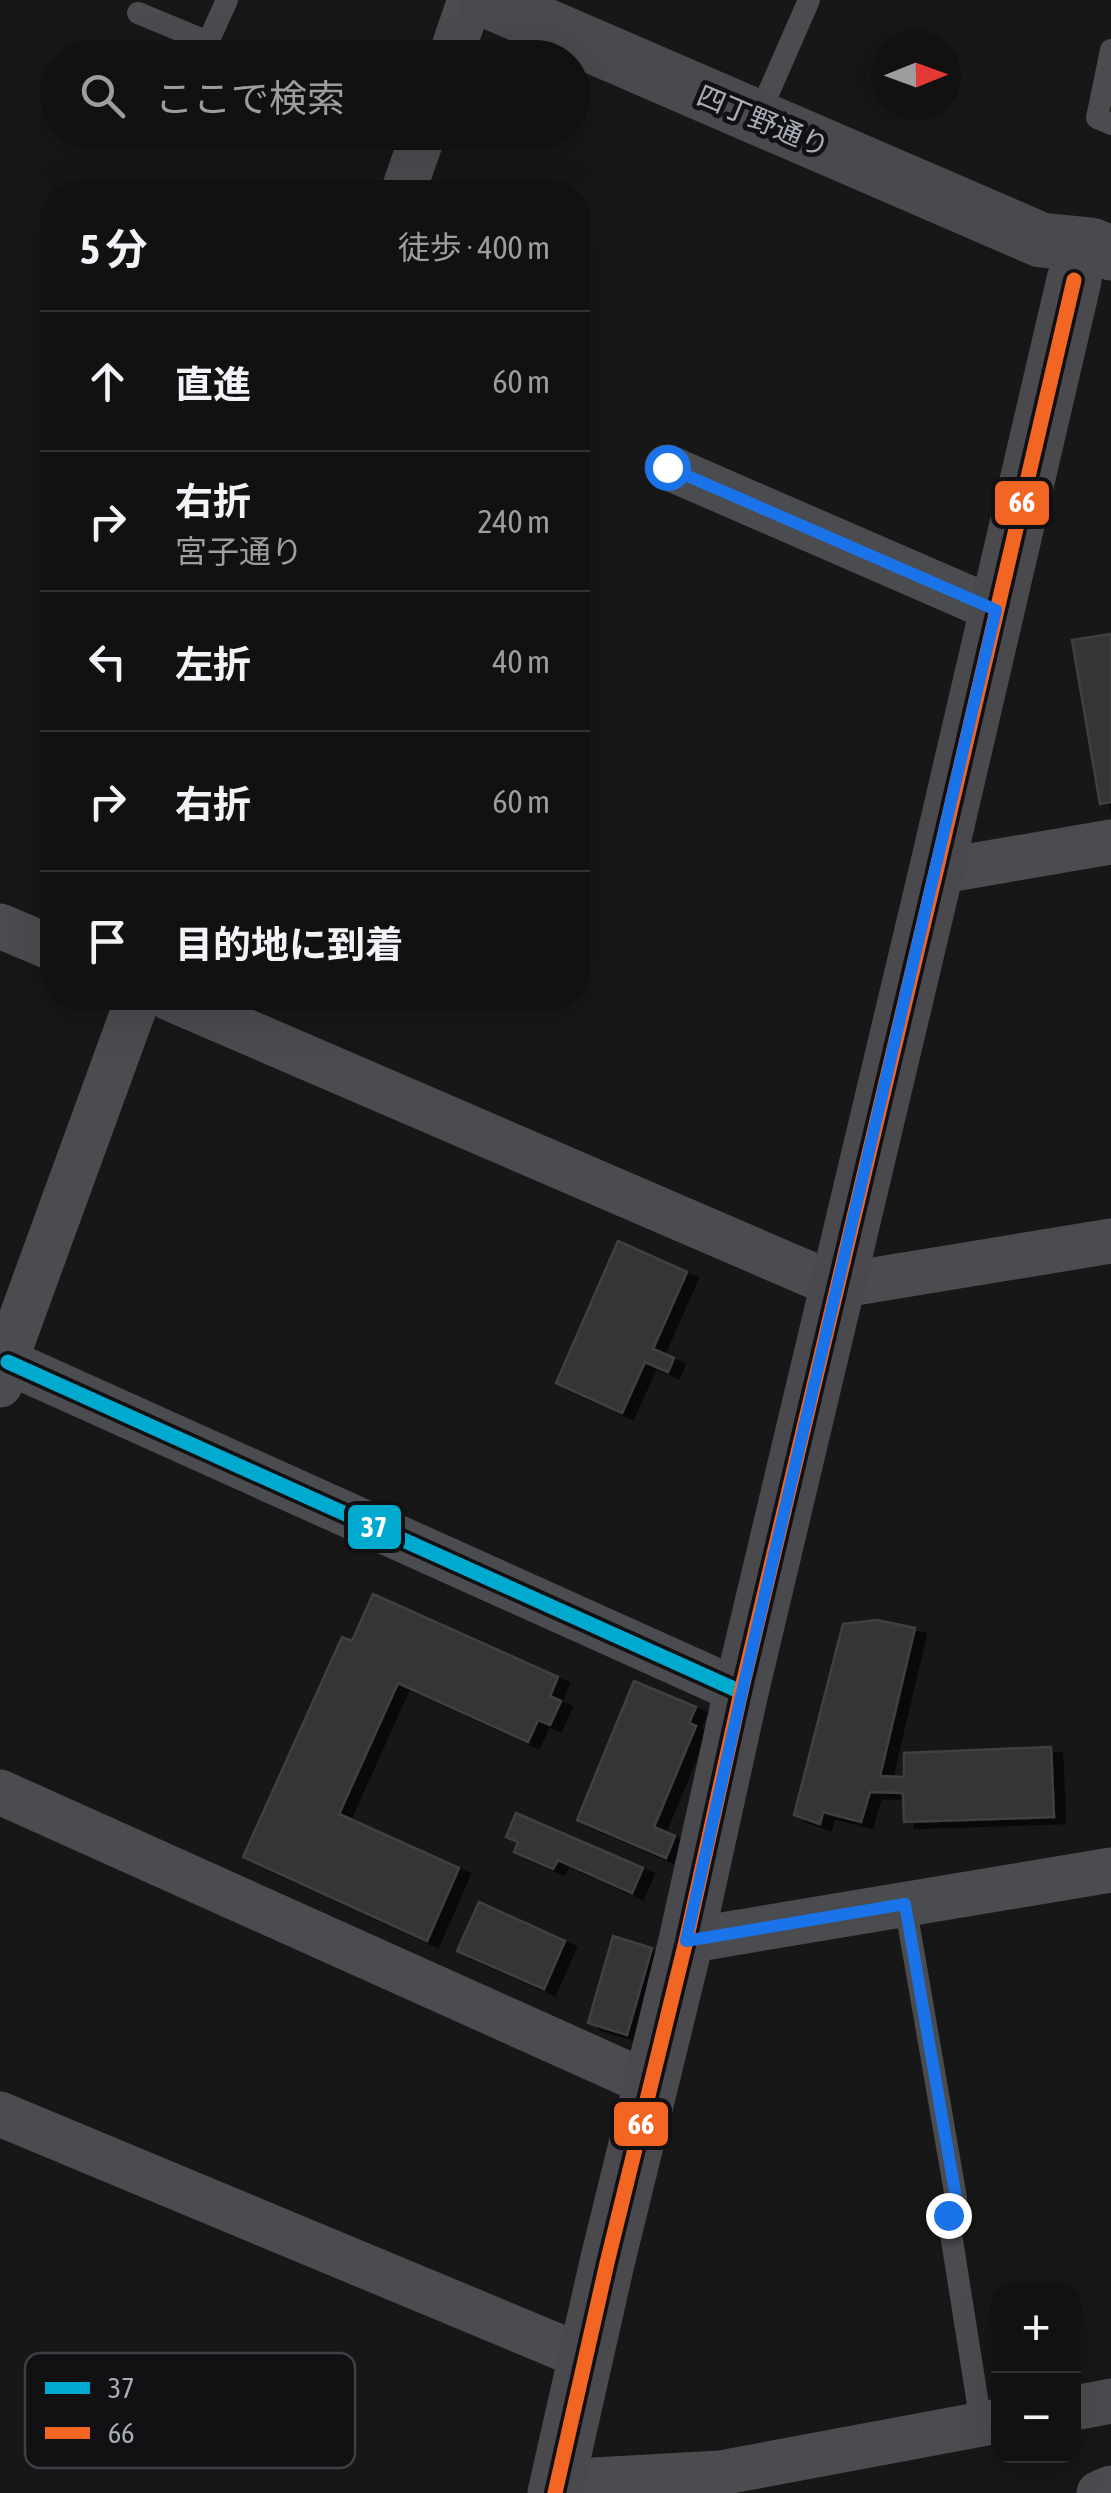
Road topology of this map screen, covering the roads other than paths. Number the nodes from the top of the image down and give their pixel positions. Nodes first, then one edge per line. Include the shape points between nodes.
1 (227, 0) edge
2 (470, 0) edge
3 (486, 0) edge
4 (809, 0) edge
5 (138, 13) dead end
6 (203, 40) edge
7 (209, 40) edge
8 (456, 40) edge
9 (577, 40) edge
10 (590, 46) edge
11 (1111, 50) edge
12 (757, 119) junction
13 (1111, 124) edge
14 (418, 150) edge
15 (407, 180) edge
16 (1084, 267) edge
17 (667, 467) dead end
18 (996, 610) junction
19 (1111, 842) edge
20 (936, 872) junction
21 (0, 926) edge
22 (40, 943) edge
23 (134, 1010) edge
24 (197, 1010) edge
25 (1111, 1241) edge
26 (837, 1286) junction
27 (5, 1357) edge
28 (742, 1692) junction
29 (0, 1792) edge
30 (1111, 1870) edge
31 (905, 1904) junction
32 (686, 1941) junction
33 (650, 2084) junction
34 (0, 2114) edge
35 (586, 2358) junction
36 (1111, 2402) edge
37 (1081, 2407) edge
38 (990, 2422) edge
39 (556, 2487) edge
40 (1111, 2488) edge
41 (1099, 2493) edge

1 - 7 lane
2 - 8 street
3 - 9 street, 四丁野通り
4 - 12 lane
5 - 6 lane
10 - 12 street, 四丁野通り
11 - 13 lane via 1097,118
12 - 16 street, 四丁野通り
14 - 15 street
16 - 18 street
17 - 18 street
18 - 20 street
19 - 20 street
20 - 26 street
21 - 22 street
23 - 27 street
24 - 26 street
25 - 26 street
26 - 28 street
27 - 28 street
28 - 32 street
29 - 33 street
30 - 31 street
31 - 32 street
31 - 38 lane via 956,2198 948,2215
32 - 33 street
33 - 35 street
34 - 35 street
35 - 39 street
36 - 37 street
38 - 39 street via 720,2473
40 - 41 street

